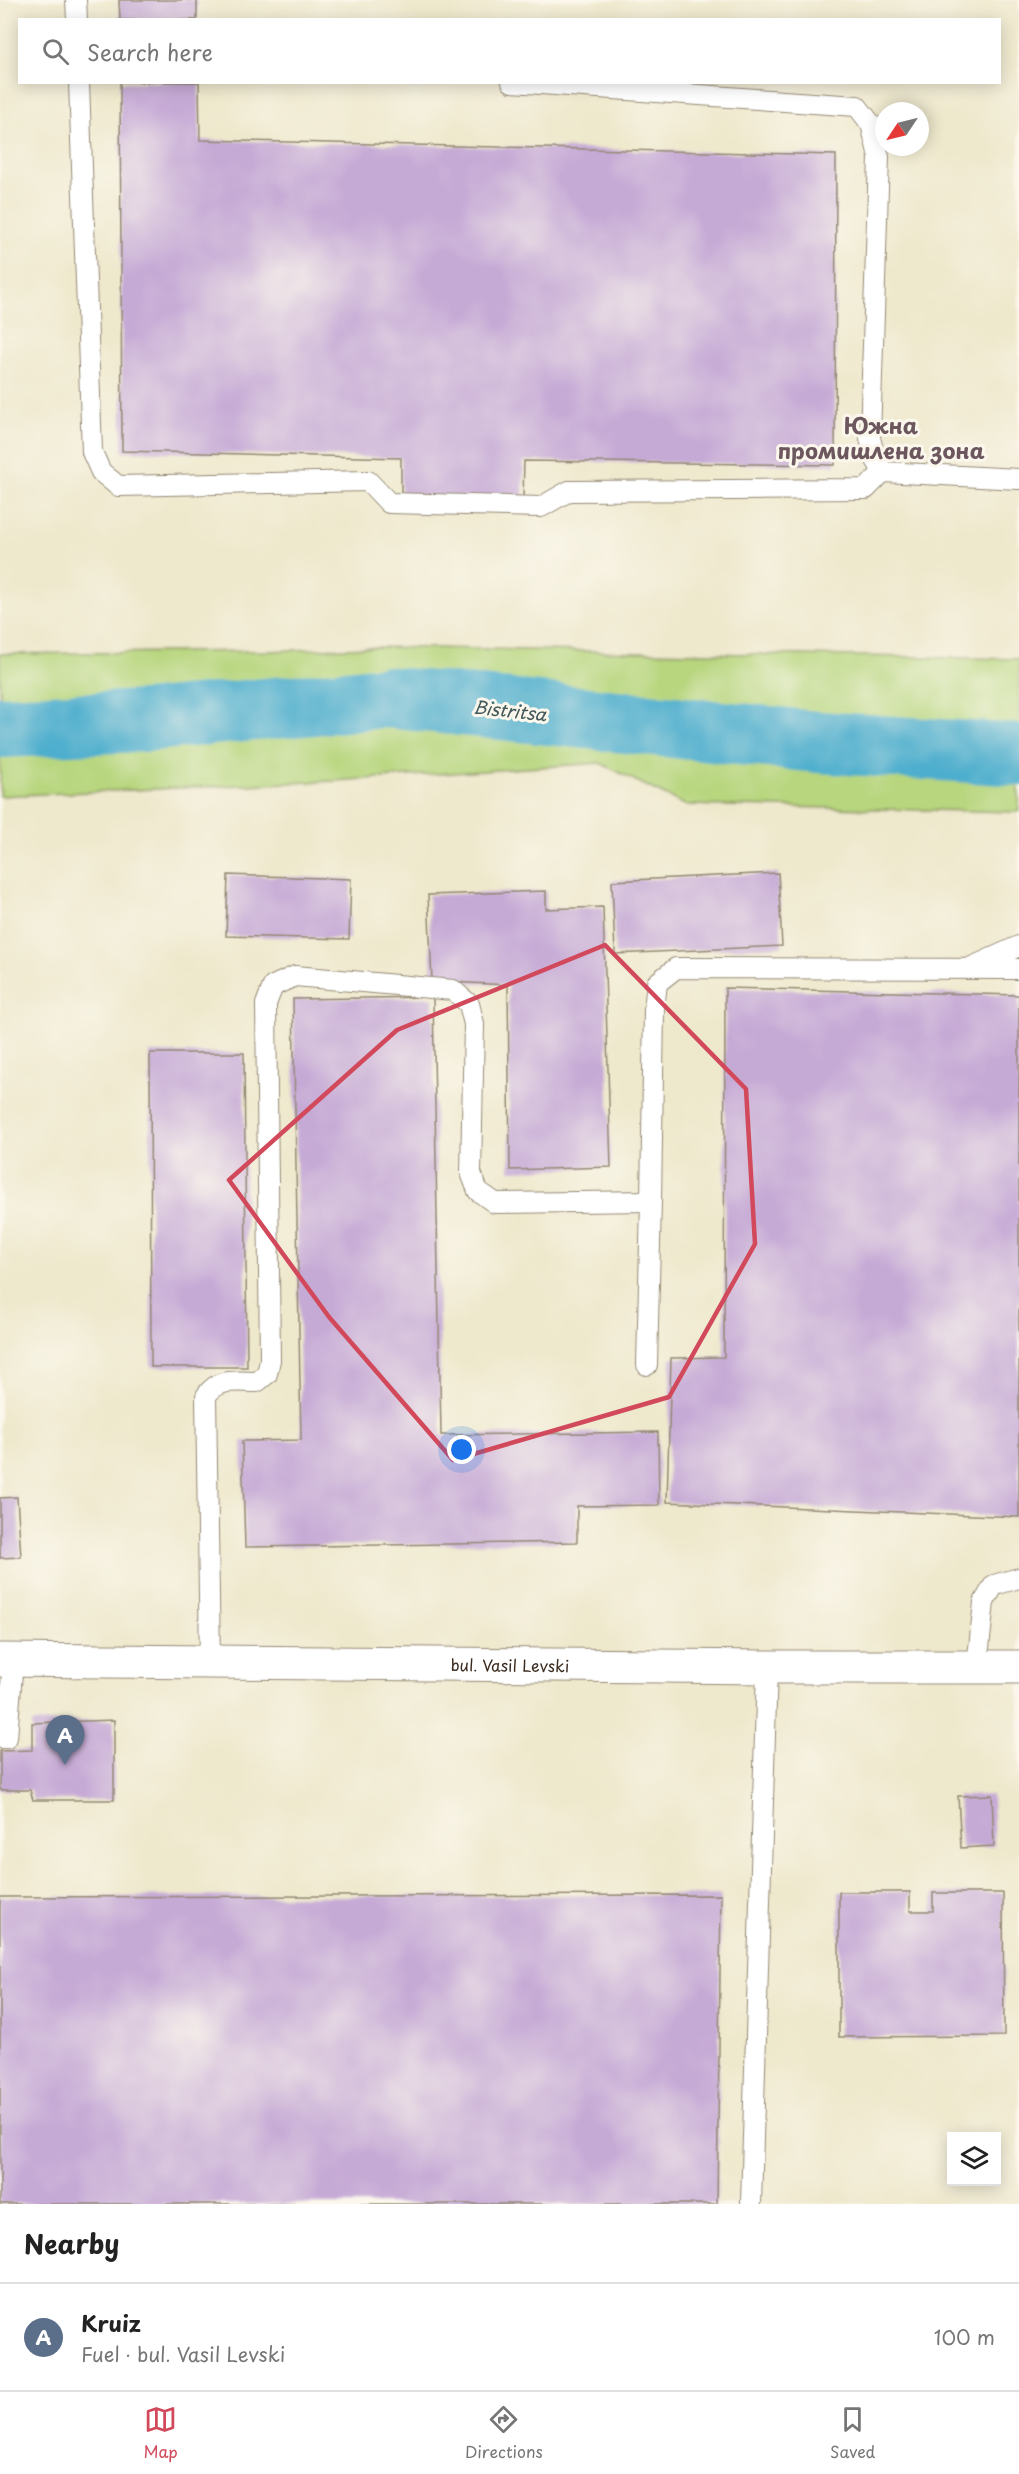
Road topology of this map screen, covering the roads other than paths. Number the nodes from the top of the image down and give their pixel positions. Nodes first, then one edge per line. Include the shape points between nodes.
1 (76, 0) edge
2 (76, 18) edge
3 (79, 84) edge
4 (541, 84) edge
5 (883, 472) junction
6 (1019, 479) edge
7 (1019, 946) edge
8 (1019, 969) edge
9 (963, 970) junction
10 (651, 1201) junction
11 (647, 1365) dead end
12 (1019, 1578) edge
13 (7, 1660) edge
14 (210, 1662) junction
15 (977, 1666) junction
16 (1019, 1667) edge
17 (767, 1668) junction
18 (0, 1738) edge
19 (751, 2204) edge

1 - 2 lane
3 - 5 lane via 92,452 101,472 118,486 369,481 389,503 541,507 569,491 866,489
4 - 5 lane via 857,106 871,124 879,157 870,438
5 - 6 lane
7 - 9 lane
8 - 9 lane
9 - 10 lane via 676,968 657,983 654,1009
10 - 11 lane
10 - 14 lane via 495,1203 478,1191 471,1173 474,1024 469,1004 453,990 295,976 273,986 266,1004 270,1360 267,1374 256,1382 223,1381 207,1396
12 - 15 lane via 994,1585 984,1602
13 - 14 street, bul. Vasil Levski
13 - 18 lane via 7,1738
14 - 17 street, bul. Vasil Levski
15 - 16 street, bul. Vasil Levski
15 - 17 street, bul. Vasil Levski
17 - 19 lane

